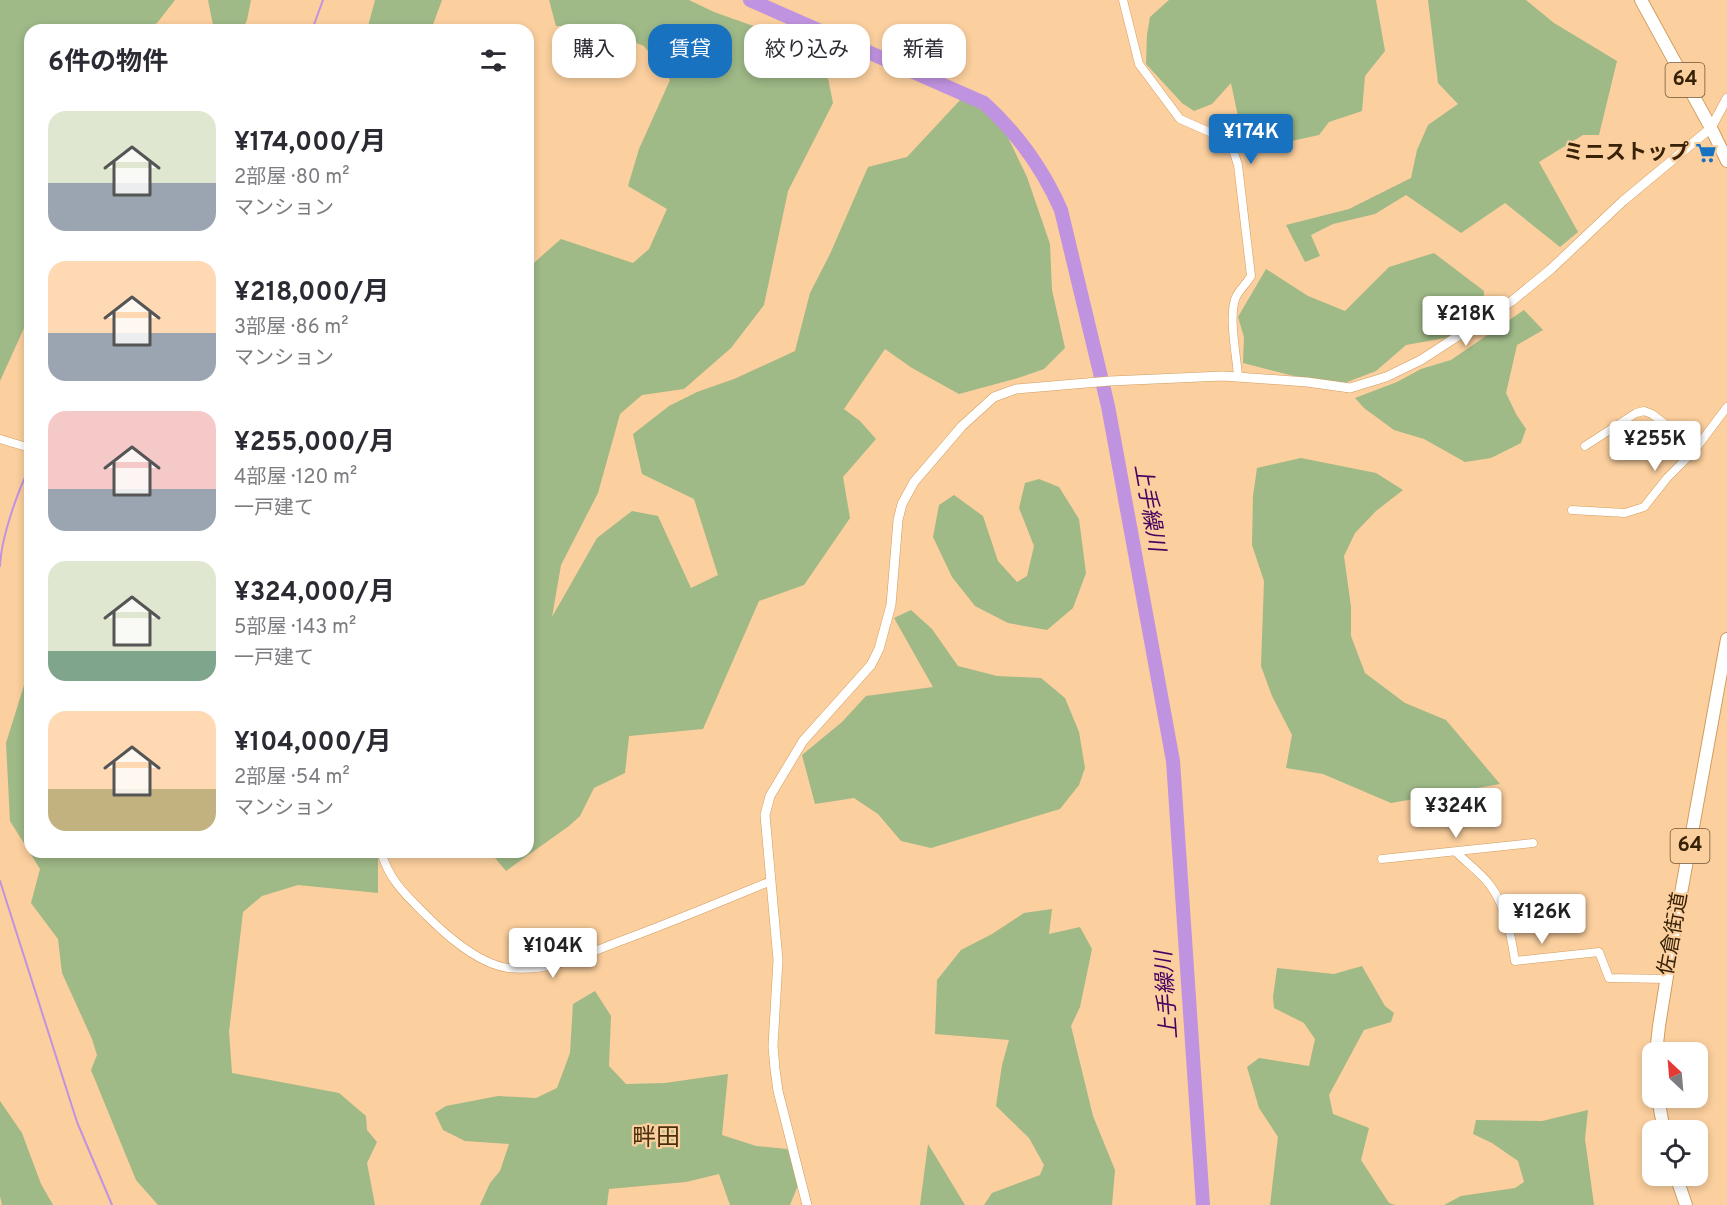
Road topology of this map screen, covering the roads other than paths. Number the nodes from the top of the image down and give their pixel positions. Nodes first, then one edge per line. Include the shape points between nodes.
1 (1123, 0) edge
2 (1641, 0) edge
3 (1727, 98) edge
4 (1711, 128) junction
5 (1727, 161) edge
6 (1238, 377) junction
7 (1727, 407) edge
8 (0, 439) edge
9 (24, 446) edge
10 (1585, 446) dead end
11 (1696, 448) junction
12 (1572, 510) dead end
13 (1727, 639) edge
14 (1533, 843) dead end
15 (1456, 852) junction
16 (383, 858) edge
17 (1382, 859) dead end
18 (771, 880) junction
19 (1667, 979) junction
20 (1658, 1042) edge
21 (1679, 1186) edge
22 (807, 1205) edge
23 (1686, 1205) edge

1 - 6 street via 1139,64 1179,119 1230,141 1235,151 1251,276 1237,295 1233,310
2 - 4 main road, 64
3 - 4 street
4 - 5 main road, 64
4 - 6 street via 1512,301 1421,360 1350,388
6 - 18 street via 1016,389 994,397 962,426 914,482 903,504 898,520 891,605 872,665 803,741 767,806
7 - 11 street
8 - 9 street
10 - 11 street via 1644,411
11 - 12 street via 1644,507 1625,513
13 - 19 main road, 佐倉街道 / 64
14 - 15 street
15 - 17 street
15 - 19 street via 1489,884 1499,901 1515,961 1599,952 1609,978
16 - 18 street via 395,884 434,923 476,956 509,968 551,966
18 - 22 street via 778,960 775,1069
19 - 20 main road, 佐倉街道 / 64
21 - 23 main road

